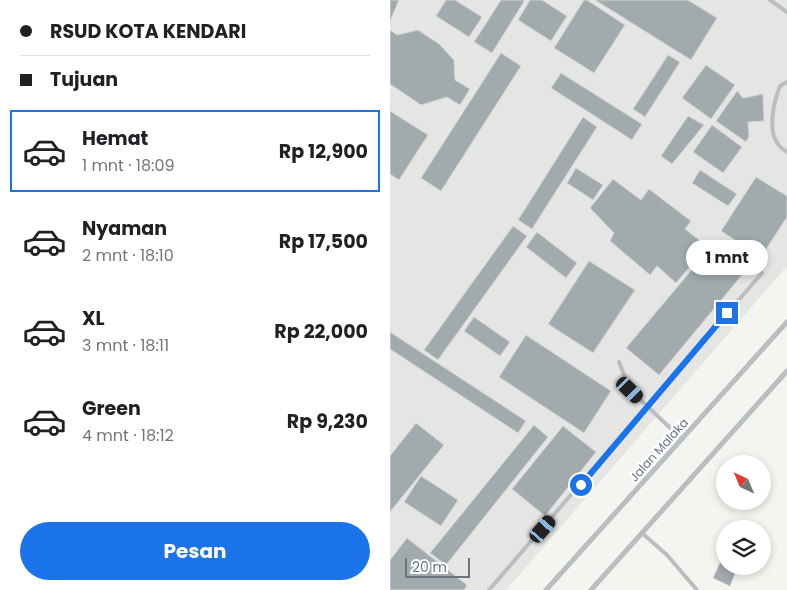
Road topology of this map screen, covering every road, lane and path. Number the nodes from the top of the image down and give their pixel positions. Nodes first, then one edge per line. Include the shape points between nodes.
1 (770, 0) edge
2 (787, 12) edge
3 (787, 82) edge
4 (787, 152) edge
5 (762, 273) dead end
6 (787, 322) edge
7 (620, 362) dead end
8 (787, 371) edge
9 (647, 406) junction
10 (682, 439) junction
11 (642, 533) junction
12 (489, 590) edge
13 (546, 590) edge
14 (591, 590) edge
15 (698, 590) edge

1 - 2 lane
3 - 4 lane via 780,86 774,101 772,124 777,143
5 - 9 lane
6 - 10 street, Jalan Malaka
7 - 9 lane via 630,390
8 - 11 street
9 - 10 lane
9 - 12 lane
10 - 13 street, Jalan Malaka
11 - 14 street
11 - 15 lane

